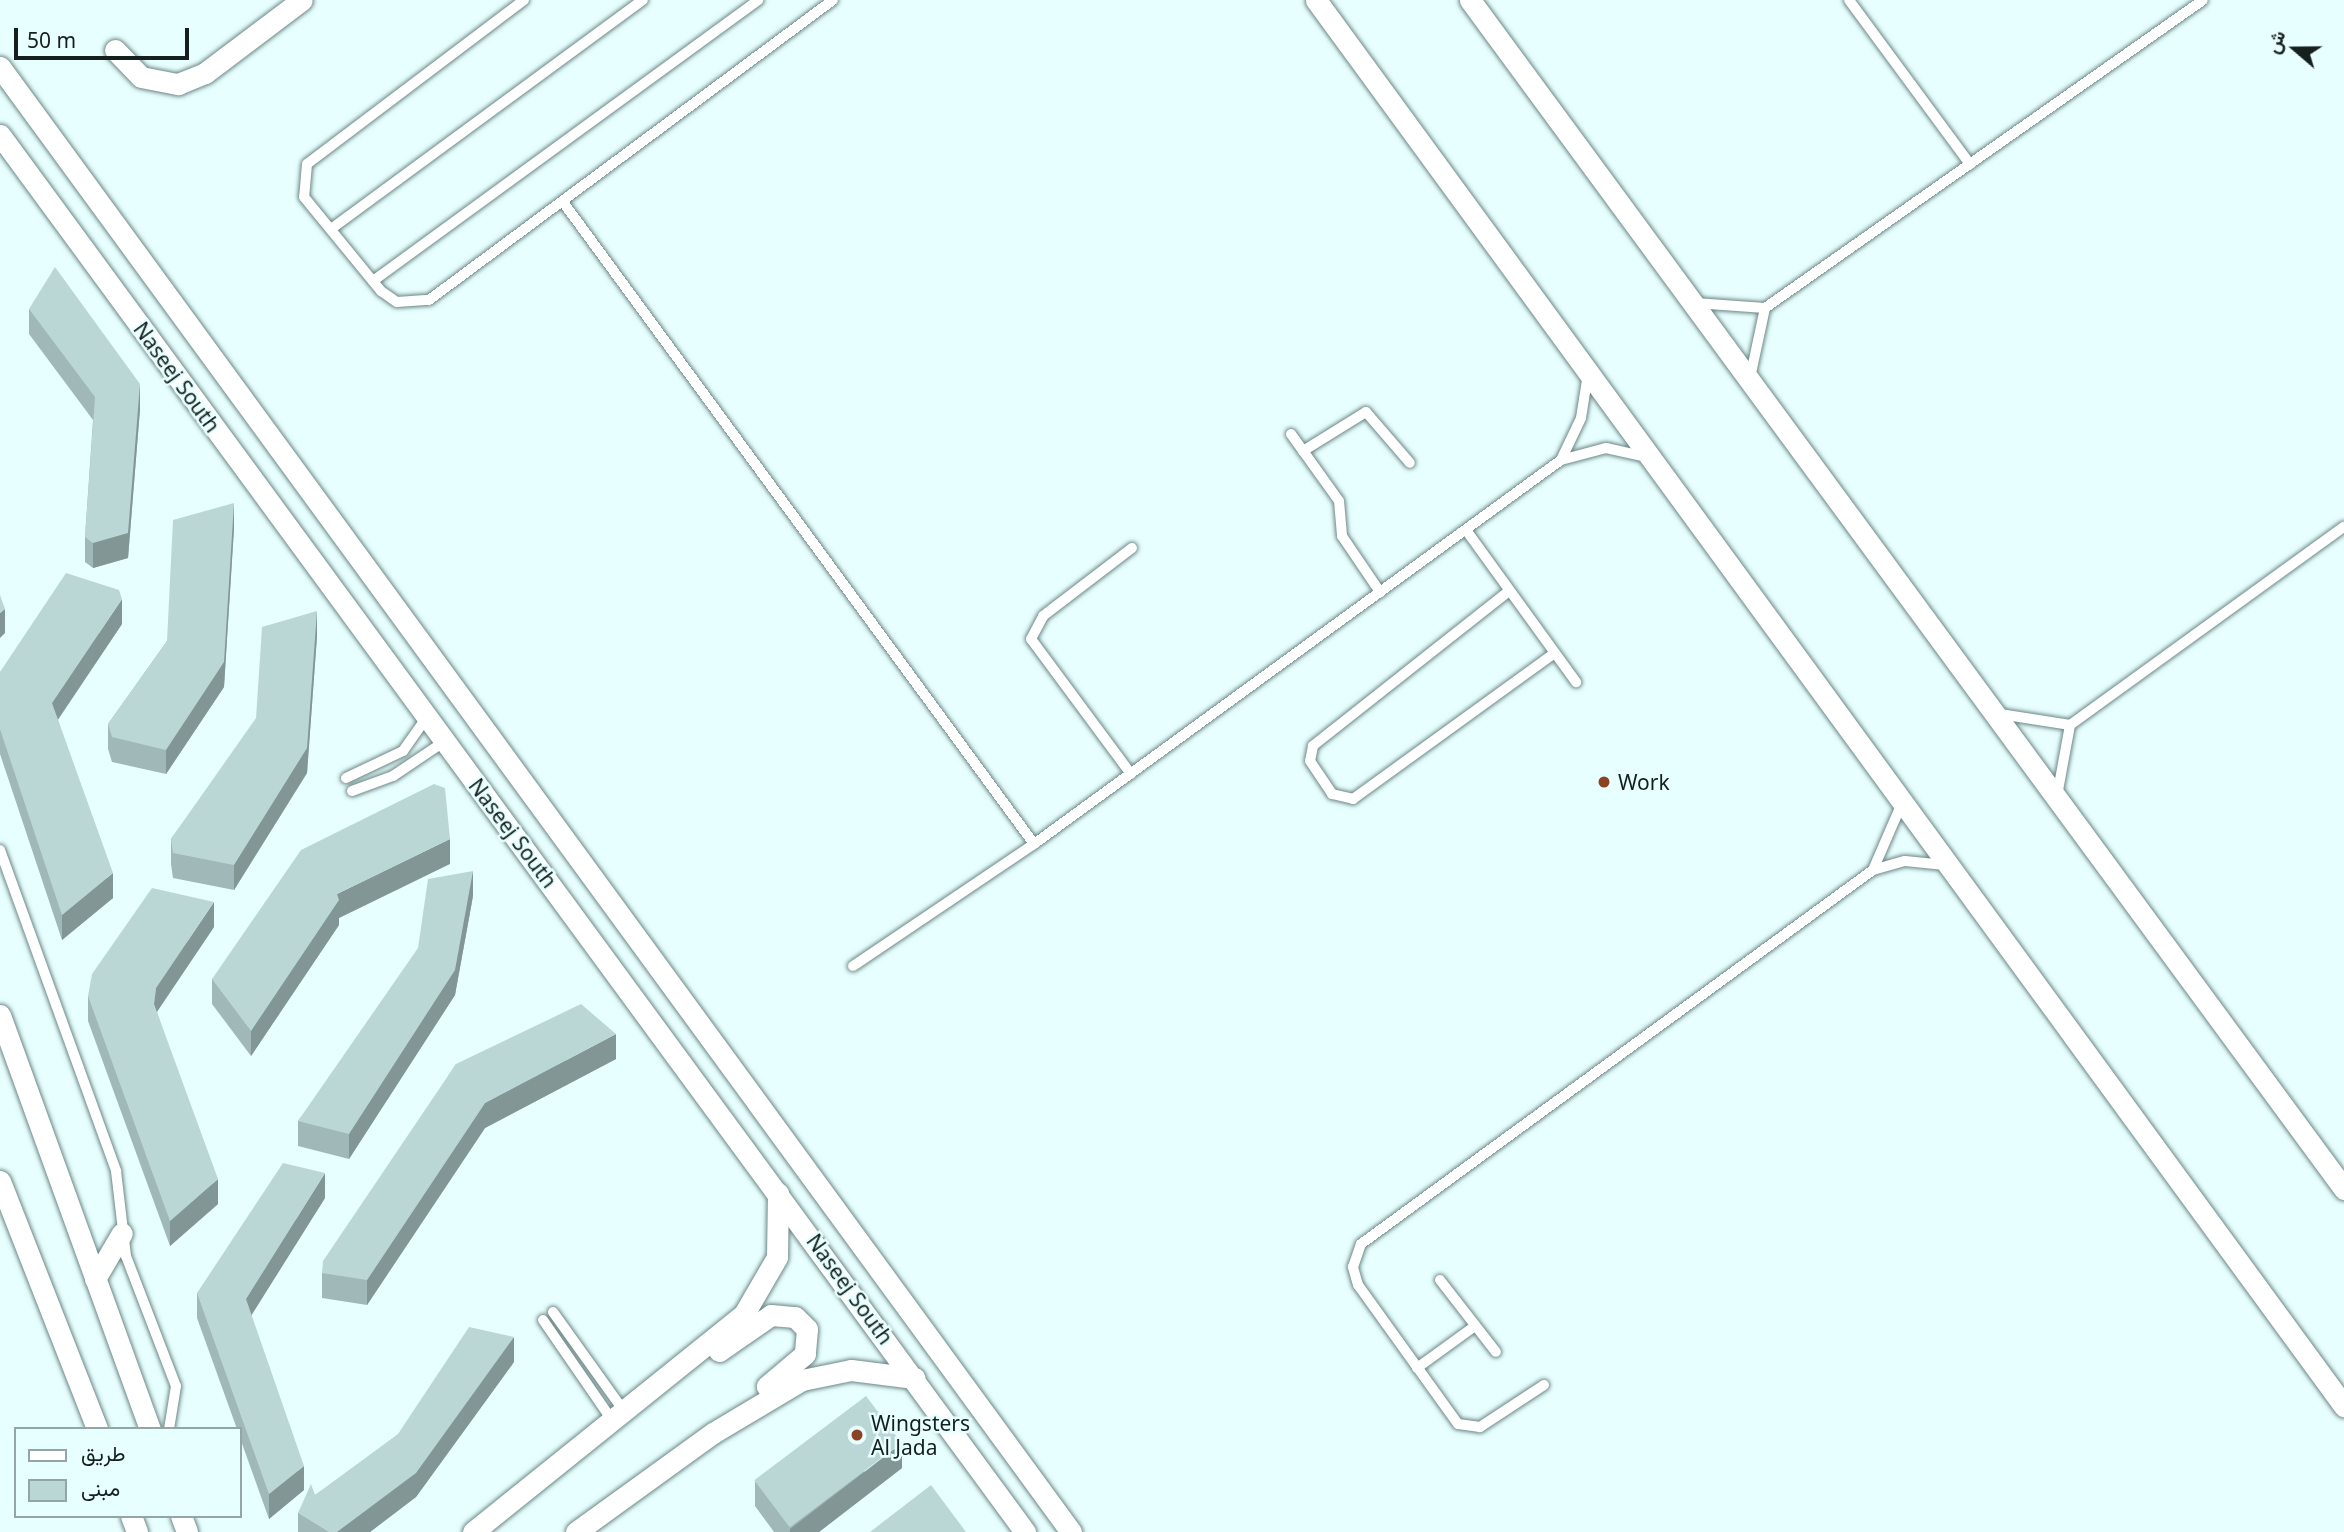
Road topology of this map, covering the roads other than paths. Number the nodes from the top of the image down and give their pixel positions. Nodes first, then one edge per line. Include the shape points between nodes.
1 (302, 0) edge
2 (524, 0) edge
3 (643, 0) edge
4 (759, 0) edge
5 (833, 0) edge
6 (1316, 0) edge
7 (1470, 0) edge
8 (1849, 0) edge
9 (2203, 0) edge
10 (115, 50) dead end
11 (0, 67) edge
12 (0, 135) edge
13 (1970, 164) junction
14 (563, 202) junction
15 (331, 229) junction
16 (373, 281) junction
17 (1693, 303) junction
18 (1765, 308) junction
19 (1588, 372) junction
20 (1750, 381) junction
21 (1291, 434) dead end
22 (1303, 451) junction
23 (1652, 459) junction
24 (1561, 460) junction
25 (1410, 463) dead end
26 (2344, 527) edge
27 (1466, 530) junction
28 (1132, 548) dead end
29 (1509, 591) junction
30 (1380, 592) junction
31 (1555, 653) junction
32 (1576, 682) dead end
33 (1994, 712) junction
34 (427, 717) junction
35 (2070, 725) junction
36 (445, 741) junction
37 (1131, 774) junction
38 (346, 778) dead end
39 (352, 791) dead end
40 (1903, 799) junction
41 (2057, 799) junction
42 (1034, 844) junction
43 (0, 850) edge
44 (1953, 867) junction
45 (1873, 870) junction
46 (853, 966) dead end
47 (0, 1015) edge
48 (0, 1181) edge
49 (776, 1188) junction
50 (2344, 1189) edge
51 (121, 1233) junction
52 (95, 1279) junction
53 (1440, 1280) dead end
54 (552, 1312) dead end
55 (543, 1320) dead end
56 (1475, 1326) junction
57 (1496, 1352) dead end
58 (1417, 1368) junction
59 (676, 1370) junction
60 (914, 1378) junction
61 (1544, 1385) dead end
62 (2344, 1406) edge
63 (743, 1414) junction
64 (618, 1416) junction
65 (96, 1427) edge
66 (149, 1427) edge
67 (169, 1427) edge
68 (473, 1532) edge
69 (576, 1532) edge
70 (1025, 1532) edge
71 (1071, 1532) edge

1 - 10 street via 205,73 178,85 141,77
2 - 15 lane via 312,156 303,172 304,197
3 - 15 lane
4 - 16 lane
5 - 14 lane
6 - 19 street
7 - 17 street
8 - 13 lane
9 - 13 lane
11 - 71 street
12 - 34 street, Naseej South
13 - 18 lane
14 - 16 lane via 429,300 397,302
14 - 42 lane
15 - 16 lane
17 - 18 lane
17 - 20 street
18 - 20 lane
19 - 23 street
19 - 24 lane via 1581,418
20 - 33 street
21 - 22 lane
22 - 25 lane via 1366,412
22 - 30 lane via 1339,501 1342,536
23 - 24 lane via 1606,448
23 - 40 street
24 - 27 lane
26 - 35 lane
27 - 29 lane
27 - 30 lane
28 - 37 lane via 1043,616 1031,639
29 - 31 lane
29 - 31 lane via 1313,746 1310,761 1332,794 1353,799
30 - 37 lane
31 - 32 lane
33 - 35 lane via 2031,724
33 - 41 street
34 - 36 street, Naseej South
34 - 38 lane via 403,751
35 - 41 lane
36 - 39 lane via 403,771
36 - 49 street, Naseej South
37 - 42 lane
40 - 44 street
40 - 45 lane
41 - 50 street
42 - 46 lane
43 - 51 lane via 116,1171
44 - 45 lane via 1905,861
44 - 62 street
45 - 58 lane via 1361,1244 1353,1266 1357,1285
47 - 52 street
48 - 65 street
49 - 59 street via 781,1240 765,1288 744,1314
49 - 60 street, Naseej South
51 - 52 street
51 - 67 lane via 176,1386
52 - 66 street
53 - 56 lane
54 - 64 lane
55 - 64 lane
56 - 57 lane
56 - 58 lane
58 - 61 lane via 1465,1428 1480,1427
59 - 63 street via 706,1359 771,1315 795,1317 807,1329 806,1354
59 - 64 street
60 - 63 street via 867,1371 826,1373
60 - 70 street, Naseej South
63 - 69 street
64 - 68 street

